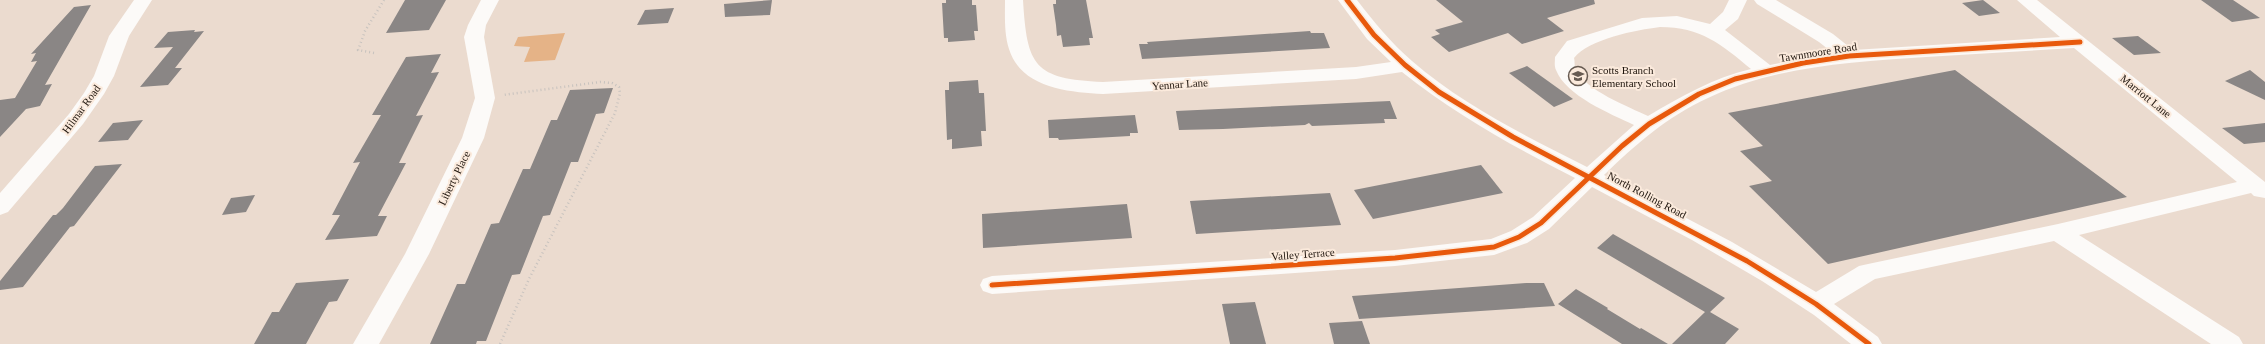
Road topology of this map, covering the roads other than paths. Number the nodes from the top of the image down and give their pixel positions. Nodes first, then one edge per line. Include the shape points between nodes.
1 (143, 0) edge
2 (490, 0) edge
3 (1014, 0) edge
4 (1346, 0) edge
5 (1738, 0) edge
6 (1763, 0) edge
7 (2026, 0) edge
8 (1713, 31) junction
9 (2080, 42) junction
10 (1849, 56) junction
11 (1406, 66) junction
12 (1766, 71) junction
13 (1649, 124) junction
14 (1591, 177) junction
15 (2260, 189) edge
16 (0, 207) edge
17 (2058, 232) junction
18 (992, 285) dead end
19 (1816, 304) junction
20 (366, 344) edge
21 (1869, 344) edge
22 (2230, 344) edge

1 - 16 street, Hilmar Road via 119,36 104,76 94,94 76,119
2 - 20 street, Liberty Place via 477,25 474,37 485,98 473,138 424,240
3 - 11 street, Yennar Lane via 1021,56 1039,75 1077,87 1103,88 1348,73
4 - 11 street, North Rolling Road via 1379,42
5 - 8 street via 1731,15
6 - 10 street via 1826,38
7 - 9 street, Marriott Lane
8 - 12 street
8 - 13 street via 1683,22 1649,21 1574,45 1566,52 1563,61 1564,71 1574,83
9 - 10 street, Tawnmoore Road
9 - 15 street, Marriott Lane
10 - 12 street, Tawnmoore Road
11 - 14 street, North Rolling Road via 1447,98 1508,136
12 - 13 street, Tawnmoore Road via 1735,79 1699,94
13 - 14 street, Tawnmoore Road
14 - 18 street, Valley Terrace via 1541,223 1519,238 1494,247 1387,259
14 - 19 street, North Rolling Road via 1752,264
15 - 17 street
17 - 19 street via 1868,272
17 - 22 street
19 - 21 street, North Rolling Road

